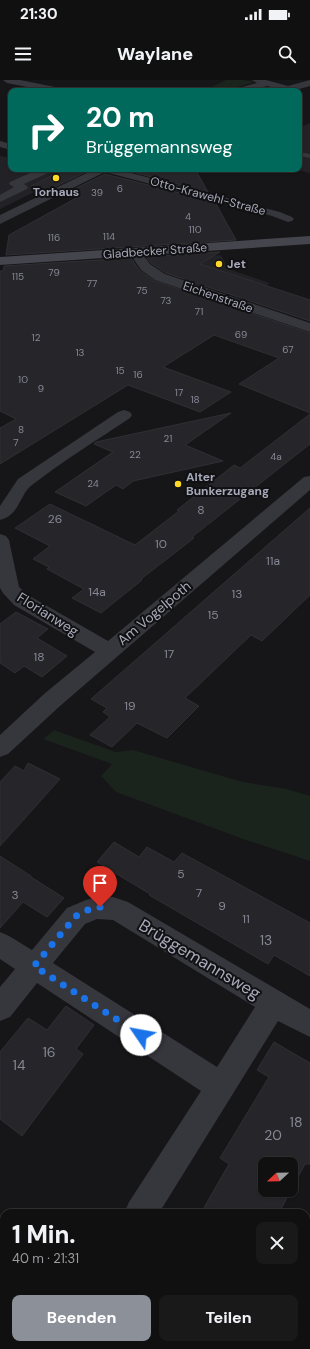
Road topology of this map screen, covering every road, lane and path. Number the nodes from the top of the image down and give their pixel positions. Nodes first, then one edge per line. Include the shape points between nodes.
1 (7, 80) edge
2 (256, 80) edge
3 (268, 83) junction
4 (310, 83) edge
5 (46, 88) edge
6 (249, 88) edge
7 (280, 88) edge
8 (292, 88) edge
9 (41, 172) edge
10 (97, 172) edge
11 (115, 172) edge
12 (0, 199) edge
13 (288, 219) dead end
14 (0, 220) edge
15 (310, 240) edge
16 (135, 252) junction
17 (0, 261) edge
18 (310, 328) edge
19 (124, 415) dead end
20 (310, 481) edge
21 (0, 515) edge
22 (0, 540) edge
23 (110, 651) junction
24 (0, 748) edge
25 (0, 944) edge
26 (34, 966) junction
27 (273, 1003) junction
28 (0, 1008) edge
29 (310, 1024) edge
30 (221, 1086) junction
31 (143, 1209) edge

1 - 5 street
2 - 3 street
3 - 6 street
3 - 7 street
4 - 8 street
9 - 12 street via 14,184 23,187
10 - 14 street
11 - 13 street, Otto-Krawehl-Straße
15 - 16 main road, Gladbecker Straße
16 - 17 main road, Gladbecker Straße
16 - 18 street, Eichenstraße via 145,267 160,277
19 - 21 street via 24,483 10,506
20 - 23 street, Am Vogelpoth
22 - 23 street, Florianweg via 10,589 21,600
23 - 24 street, Am Vogelpoth
25 - 26 street
26 - 27 street, Brüggemannsweg via 76,916 88,910 110,907
26 - 28 street, Brüggemannsweg
26 - 30 street
27 - 29 street, Brüggemannsweg
27 - 30 street, Brüggemannsweg
30 - 31 street, Brüggemannsweg

